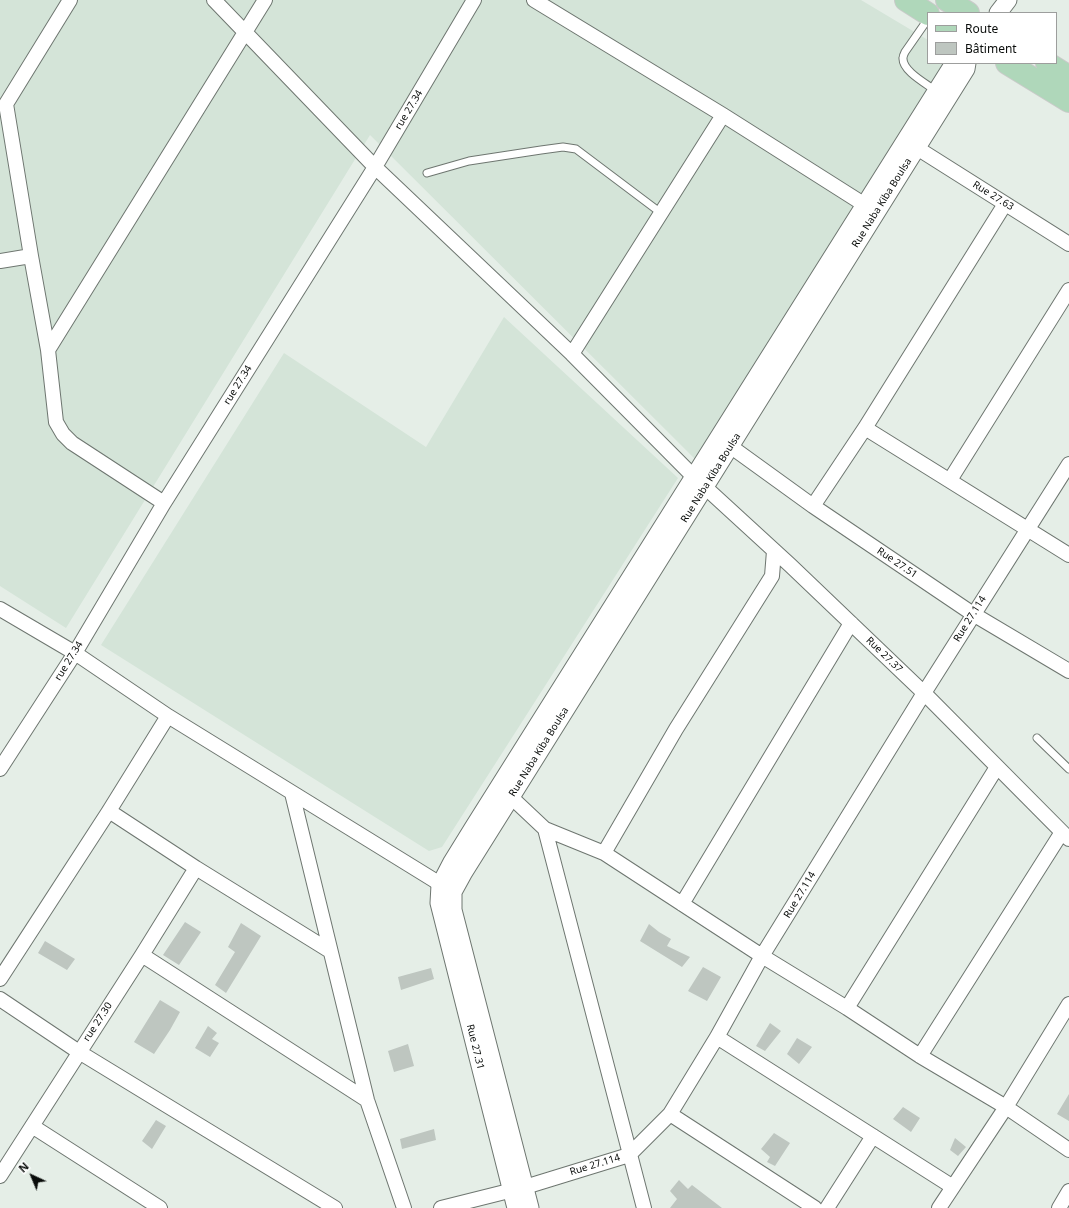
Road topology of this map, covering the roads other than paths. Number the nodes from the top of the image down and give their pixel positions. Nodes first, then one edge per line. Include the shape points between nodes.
1 (70, 0) edge
2 (214, 0) edge
3 (265, 0) edge
4 (474, 0) edge
5 (534, 0) edge
6 (906, 0) edge
7 (947, 0) edge
8 (1008, 0) edge
9 (966, 12) edge
10 (999, 12) edge
11 (927, 13) edge
12 (927, 20) edge
13 (246, 32) junction
14 (953, 64) edge
15 (967, 64) edge
16 (1009, 64) edge
17 (1049, 64) edge
18 (1069, 77) edge
19 (936, 90) junction
20 (1069, 101) edge
21 (724, 114) junction
22 (916, 148) junction
23 (375, 167) junction
24 (427, 173) dead end
25 (1005, 204) junction
26 (865, 205) junction
27 (661, 213) junction
28 (1069, 244) edge
29 (31, 256) junction
30 (0, 261) edge
31 (1069, 290) edge
32 (48, 350) junction
33 (572, 354) junction
34 (866, 428) junction
35 (730, 446) junction
36 (1069, 464) edge
37 (950, 480) junction
38 (699, 482) junction
39 (164, 503) junction
40 (813, 506) junction
41 (1027, 529) junction
42 (774, 551) junction
43 (1069, 555) edge
44 (790, 565) junction
45 (772, 576) junction
46 (0, 609) edge
47 (973, 614) junction
48 (851, 623) junction
49 (75, 653) junction
50 (1069, 671) edge
51 (924, 693) junction
52 (168, 716) junction
53 (1037, 738) dead end
54 (997, 767) junction
55 (0, 769) edge
56 (1069, 769) edge
57 (292, 793) junction
58 (511, 797) junction
59 (109, 810) junction
60 (545, 829) junction
61 (1066, 836) edge
62 (604, 852) junction
63 (196, 868) junction
64 (447, 888) junction
65 (682, 904) junction
66 (330, 951) junction
67 (142, 955) junction
68 (762, 956) junction
69 (0, 979) edge
70 (0, 999) edge
71 (1069, 1004) edge
72 (847, 1008) junction
73 (717, 1037) junction
74 (79, 1052) junction
75 (920, 1056) junction
76 (367, 1100) junction
77 (1006, 1107) junction
78 (670, 1114) junction
79 (32, 1126) junction
80 (872, 1136) junction
81 (1069, 1150) edge
82 (629, 1155) junction
83 (0, 1176) edge
84 (952, 1188) junction
85 (518, 1189) junction
86 (1069, 1191) edge
87 (806, 1206) edge
88 (160, 1208) edge
89 (335, 1208) edge
90 (404, 1208) edge
91 (441, 1208) edge
92 (516, 1208) edge
93 (530, 1208) edge
94 (644, 1208) edge
95 (827, 1208) edge
96 (939, 1208) edge
97 (1058, 1208) edge

1 - 29 street via 6,104
2 - 13 street, Rue 27.37
3 - 13 street
4 - 23 street, rue 27.34
5 - 21 street
6 - 11 main road
7 - 9 main road
8 - 10 street
12 - 19 lane via 905,52 904,66
13 - 23 street, Rue 27.37
13 - 32 street
14 - 19 street, Rue Naba Kiba Boulsa
15 - 22 street, Rue Naba Kiba Boulsa
16 - 20 main road
17 - 18 main road
19 - 26 street, Rue Naba Kiba Boulsa
21 - 26 street
21 - 27 street
22 - 25 street, Rue 27.63
22 - 35 street, Rue Naba Kiba Boulsa
23 - 33 street, Rue 27.37
23 - 39 street, rue 27.34
24 - 27 lane via 468,161 563,147 576,149
25 - 28 street, Rue 27.63
25 - 34 street
26 - 38 street, Rue Naba Kiba Boulsa
27 - 33 street
29 - 30 street
29 - 32 street
31 - 37 street
32 - 39 street via 56,422 63,434 72,443
33 - 38 street, Rue 27.37
34 - 37 street
34 - 40 street
35 - 38 street, Rue Naba Kiba Boulsa
35 - 40 street, Rue 27.51
36 - 41 street, Rue 27.114
37 - 41 street
38 - 42 street, Rue 27.37
38 - 58 street, Rue Naba Kiba Boulsa
38 - 64 street, Rue Naba Kiba Boulsa via 452,862
39 - 49 street, rue 27.34
40 - 47 street, Rue 27.51
41 - 43 street
41 - 47 street, Rue 27.114
42 - 44 street, Rue 27.37
42 - 45 street
44 - 45 street
44 - 48 street, Rue 27.37
45 - 62 street via 676,729
46 - 49 street
47 - 50 street, Rue 27.51
47 - 51 street, Rue 27.114
48 - 51 street, Rue 27.37
48 - 65 street
49 - 52 street
49 - 55 street, rue 27.34
51 - 54 street, Rue 27.37
51 - 68 street, Rue 27.114
52 - 57 street
52 - 59 street
53 - 56 lane
54 - 61 street, Rue 27.37
54 - 72 street
57 - 64 street
57 - 66 street
58 - 60 street
58 - 64 street, Rue Naba Kiba Boulsa via 464,872
59 - 63 street
59 - 69 street
60 - 62 street
60 - 82 street
61 - 75 street
62 - 65 street
63 - 66 street
63 - 67 street, rue 27.30
64 - 85 street, Rue 27.31 via 439,903
65 - 68 street
66 - 76 street
67 - 74 street, rue 27.30
67 - 76 street
68 - 72 street
68 - 73 street, Rue 27.114
70 - 74 street
71 - 77 street
72 - 75 street
73 - 78 street, Rue 27.114
73 - 80 street
74 - 79 street, rue 27.30
74 - 89 street
75 - 77 street
76 - 90 street
77 - 81 street
77 - 84 street
78 - 82 street, Rue 27.114
78 - 87 street
79 - 83 street, rue 27.30
79 - 88 street
80 - 84 street
80 - 95 street
82 - 85 street, Rue 27.114
82 - 94 street
84 - 96 street
85 - 91 street, Rue 27.114
85 - 92 street, Rue 27.31
85 - 93 street, Rue 27.31
86 - 97 street

